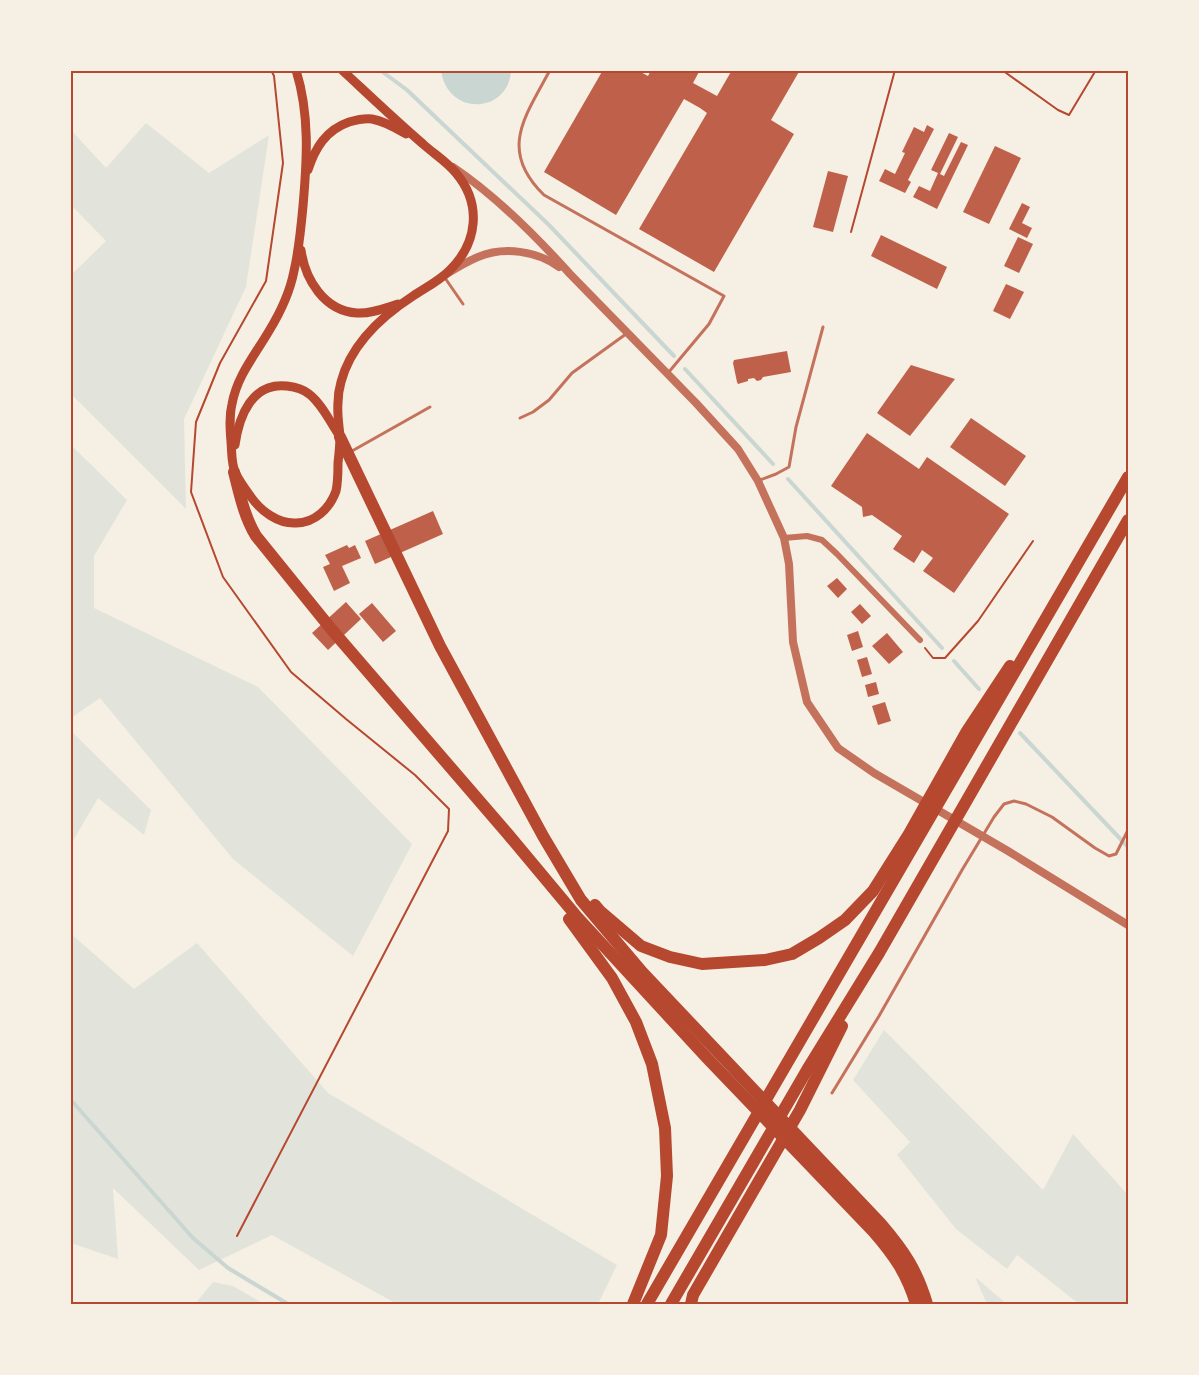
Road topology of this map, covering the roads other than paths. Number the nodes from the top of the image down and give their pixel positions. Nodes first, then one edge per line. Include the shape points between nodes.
1 (296, 70) edge
2 (342, 70) edge
3 (550, 70) edge
4 (424, 145) junction
5 (447, 163) junction
6 (305, 179) junction
7 (300, 242) junction
8 (445, 274) junction
9 (570, 274) junction
10 (403, 303) junction
11 (463, 304) dead end
12 (823, 327) dead end
13 (627, 333) junction
14 (667, 374) junction
15 (430, 407) dead end
16 (520, 418) dead end
17 (340, 437) junction
18 (348, 453) junction
19 (234, 468) junction
20 (1128, 477) edge
21 (758, 481) junction
22 (1128, 520) edge
23 (784, 538) junction
24 (1086, 550) junction
25 (920, 640) road end
26 (1128, 830) edge
27 (507, 833) junction
28 (543, 836) junction
29 (1128, 925) edge
30 (879, 953) junction
31 (711, 1054) junction
32 (832, 1093) dead end
33 (825, 1173) junction
34 (633, 1305) edge
35 (647, 1305) edge
36 (671, 1305) edge
37 (691, 1305) edge
38 (916, 1305) edge
39 (927, 1305) edge

1 - 6 main road via 306,116
2 - 4 main road
3 - 14 lane via 519,134 523,168 531,183 544,195 724,296 709,324
4 - 5 main road
4 - 6 main road via 378,121 355,120 324,138
5 - 8 main road via 466,188 473,215 472,233 463,255
5 - 9 street via 501,205
6 - 7 main road
7 - 10 main road via 311,283 338,307 366,313
7 - 19 main road via 286,297 244,369 232,403
8 - 9 street via 477,257 504,251 545,259
8 - 10 main road
8 - 11 lane
9 - 13 street
10 - 17 main road via 365,337 346,367 338,401
12 - 21 lane via 789,467
13 - 14 street
13 - 16 lane via 572,373 549,400
14 - 21 street via 738,449
15 - 18 lane
17 - 18 highway
17 - 19 main road via 308,393 296,387 272,387 255,396 244,411 237,429
17 - 19 main road via 332,501 318,516 304,522 284,522 262,510
18 - 28 highway via 440,646
19 - 27 highway via 245,516 256,536
20 - 24 highway
21 - 23 street
22 - 30 highway
23 - 25 street via 807,536 822,540
23 - 29 street via 793,642 807,702 838,748
24 - 28 highway via 967,732 873,891 845,920 792,954 702,964 641,946 600,911
24 - 35 highway
26 - 32 lane via 1116,854 1109,856 1026,804 1004,804
27 - 31 highway via 605,949
27 - 34 highway via 612,978 636,1022 652,1064 665,1128 667,1176 661,1234
28 - 31 highway via 581,900
30 - 36 highway
30 - 37 highway via 800,1110
31 - 33 highway
33 - 38 highway via 893,1254
33 - 39 highway via 902,1248 916,1272

